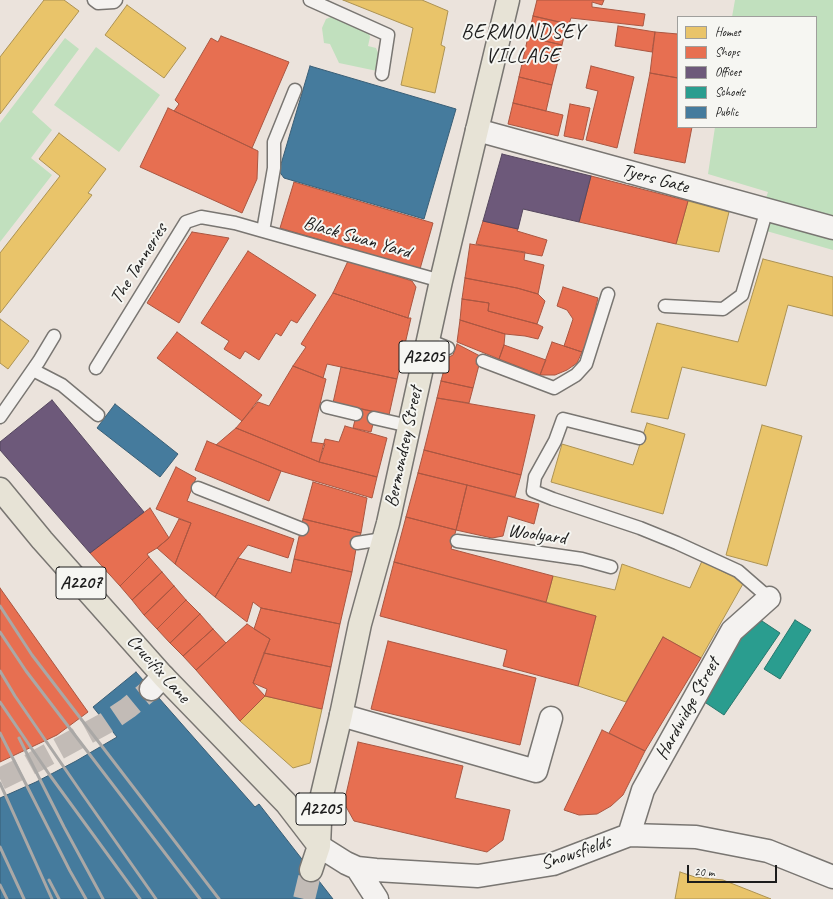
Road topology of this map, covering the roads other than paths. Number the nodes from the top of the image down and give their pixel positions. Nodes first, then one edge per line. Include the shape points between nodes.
1 (94, 0) edge
2 (116, 0) edge
3 (310, 0) edge
4 (508, 0) edge
5 (382, 74) dead end
6 (295, 90) dead end
7 (477, 130) junction
8 (766, 209) junction
9 (235, 223) joint
10 (833, 228) edge
11 (263, 230) junction
12 (441, 281) junction
13 (608, 294) dead end
14 (665, 306) dead end
15 (54, 336) dead end
16 (483, 361) dead end
17 (96, 368) dead end
18 (33, 370) junction
19 (327, 407) dead end
20 (356, 414) dead end
21 (98, 415) dead end
22 (0, 417) edge
23 (374, 418) dead end
24 (409, 426) junction
25 (639, 438) dead end
26 (198, 488) dead end
27 (0, 489) edge
28 (302, 529) dead end
29 (390, 529) junction
30 (457, 541) dead end
31 (357, 543) dead end
32 (611, 567) dead end
33 (768, 598) joint
34 (341, 715) junction
35 (551, 718) dead end
36 (629, 834) junction
37 (319, 846) junction
38 (356, 868) junction
39 (311, 870) tunnel mouth
40 (833, 877) edge
41 (377, 899) edge

1 - 2 lane via 98,3
3 - 5 lane via 388,34
4 - 7 main road, Bermondsey Street / A2205
6 - 11 lane via 274,142 274,168
7 - 8 street, Tyers Gate
7 - 12 main road, Bermondsey Street / A2205
8 - 10 street, Tyers Gate
8 - 14 lane via 742,295 723,309
9 - 11 lane, Black Swan Yard
9 - 17 lane, The Tanneries via 201,217 186,222
11 - 12 lane, Black Swan Yard
12 - 24 main road, Bermondsey Street / A2205 via 438,344
13 - 16 lane via 586,364 576,375 554,388
15 - 18 lane
18 - 21 lane via 62,385
18 - 22 lane
19 - 20 lane
23 - 24 lane
24 - 29 main road, Bermondsey Street / A2205
25 - 33 lane via 563,419 555,441 535,477 533,491 677,543 738,571
26 - 28 lane
27 - 37 main road, Crucifix Lane / A2207 via 157,682 286,803
29 - 31 lane
29 - 34 main road, Bermondsey Street / A2205 via 360,624
30 - 32 lane, Woolyard via 582,559
33 - 36 street, Hardwidge Street via 732,630 643,790
34 - 35 street via 536,771
34 - 37 main road, Bermondsey Street / A2205 via 321,799
36 - 38 street, Snowsfields via 553,864 478,876
36 - 40 street, Snowsfields via 696,837 768,851
37 - 38 street, Snowsfields
37 - 39 main road, Bermondsey Street / A2205
38 - 41 street

